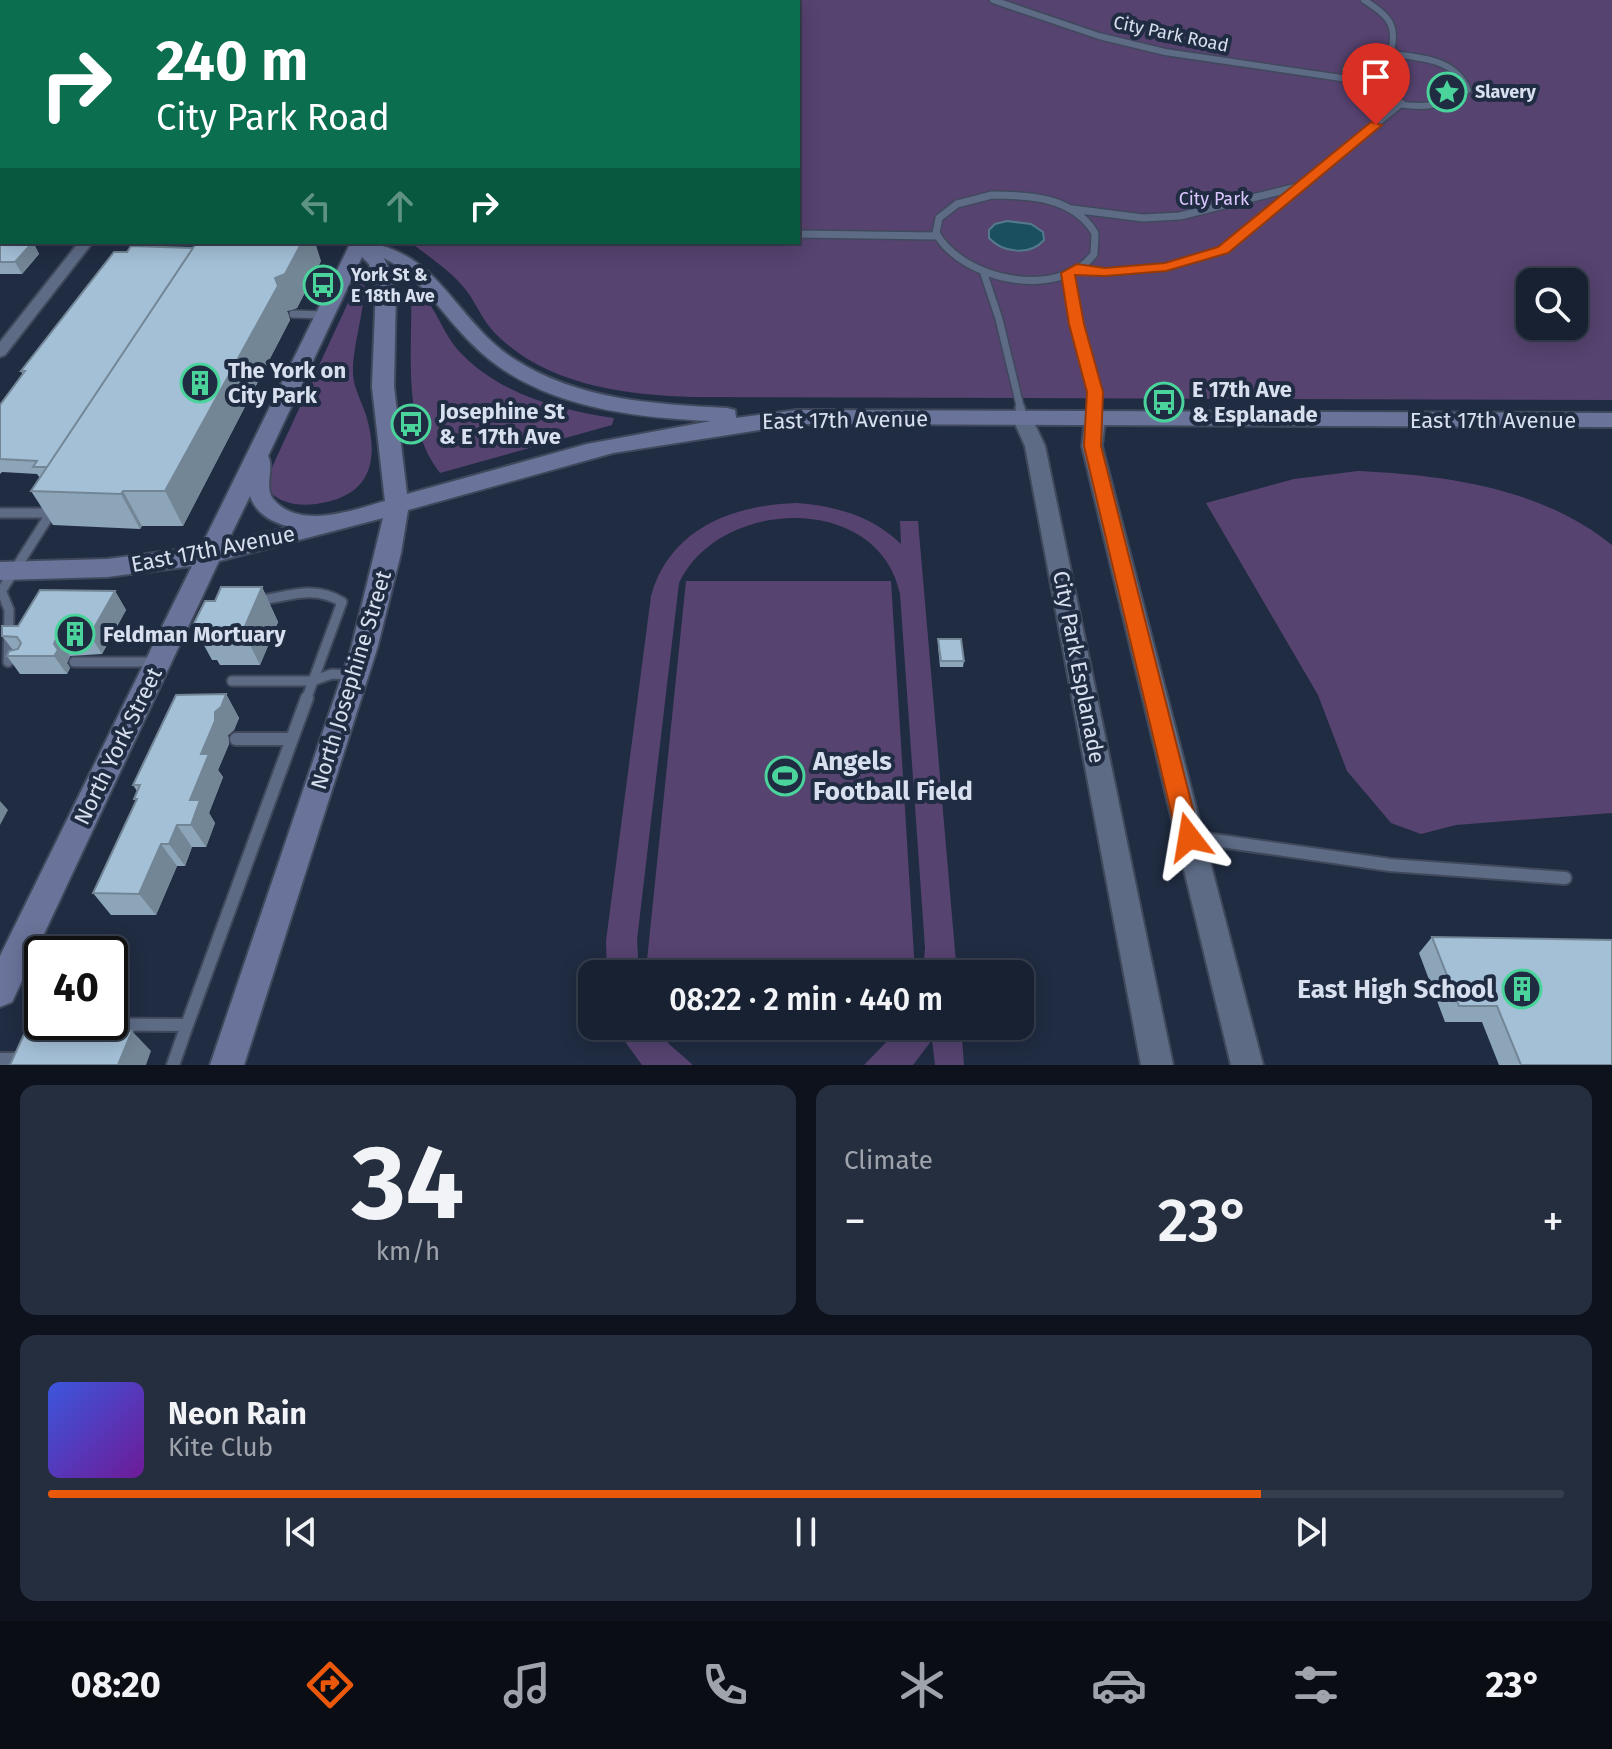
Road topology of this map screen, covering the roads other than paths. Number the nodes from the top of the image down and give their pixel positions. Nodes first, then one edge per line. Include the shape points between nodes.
1 (993, 0) edge
2 (1364, 0) edge
3 (1390, 54) junction
4 (1348, 79) junction
5 (1402, 103) junction
6 (1301, 186) junction
7 (1068, 208) junction
8 (800, 234) edge
9 (936, 236) junction
10 (84, 244) edge
11 (357, 244) edge
12 (360, 244) edge
13 (363, 244) edge
14 (1077, 268) junction
15 (1068, 273) junction
16 (984, 274) junction
17 (293, 314) dead end
18 (325, 315) junction
19 (0, 352) edge
20 (797, 417) junction
21 (1023, 419) junction
22 (1095, 420) junction
23 (1611, 422) edge
24 (265, 439) junction
25 (59, 500) edge
26 (397, 506) junction
27 (0, 513) edge
28 (50, 513) junction
29 (328, 525) junction
30 (210, 554) junction
31 (4, 581) edge
32 (244, 602) edge
33 (9, 662) edge
34 (74, 662) dead end
35 (158, 662) junction
36 (355, 675) junction
37 (232, 681) dead end
38 (312, 681) junction
39 (236, 739) dead end
40 (291, 739) junction
41 (1189, 837) junction
42 (1565, 878) dead end
43 (0, 991) edge
44 (187, 1025) junction
45 (0, 1059) edge
46 (21, 1062) edge
47 (173, 1065) edge
48 (227, 1065) edge
49 (1157, 1065) edge
50 (1247, 1065) edge

1 - 4 lane, City Park Road via 1165,52
2 - 3 lane via 1394,25 1397,35
3 - 4 lane via 1352,61 1345,69
3 - 5 lane, City Park Road via 1442,65 1467,84 1468,90 1456,101
4 - 5 lane, City Park Road via 1368,93
5 - 6 lane
6 - 7 lane via 1180,216 1143,218
6 - 14 lane via 1223,250 1166,267 1105,272
7 - 9 lane via 1032,197 980,197 943,215
7 - 14 lane via 1086,220 1097,242 1092,256
8 - 9 lane
9 - 16 lane via 951,258
10 - 19 street
11 - 18 main road, North York Street
12 - 26 main road, North Josephine Street via 378,263 386,286 383,387
13 - 20 main road via 410,265 492,352 547,384 632,407
14 - 15 lane
15 - 16 lane via 1028,280
15 - 22 lane via 1095,392
16 - 21 lane, City Park Esplanade
17 - 18 lane
18 - 24 main road, North York Street
20 - 21 main road, East 17th Avenue
20 - 26 main road, East 17th Avenue via 609,446
21 - 22 main road, East 17th Avenue
21 - 49 street, City Park Esplanade via 1035,446
22 - 23 main road, East 17th Avenue
22 - 41 street via 1092,446
24 - 29 main road via 257,480 264,504 287,518
24 - 30 main road, North York Street
25 - 28 lane
26 - 29 main road, East 17th Avenue
26 - 36 main road, North Josephine Street via 385,573
27 - 28 lane
28 - 31 lane
29 - 30 main road, East 17th Avenue
30 - 31 main road, East 17th Avenue
30 - 35 main road, North York Street via 191,605
31 - 33 lane
32 - 38 lane via 306,591 328,592 342,602
34 - 35 lane
35 - 43 main road, North York Street
36 - 38 lane via 332,674
36 - 48 main road, North Josephine Street
37 - 38 lane
38 - 40 lane
39 - 40 lane
40 - 44 lane
41 - 42 lane via 1390,865
41 - 50 street
44 - 46 lane via 37,1024
44 - 47 lane
45 - 46 lane

